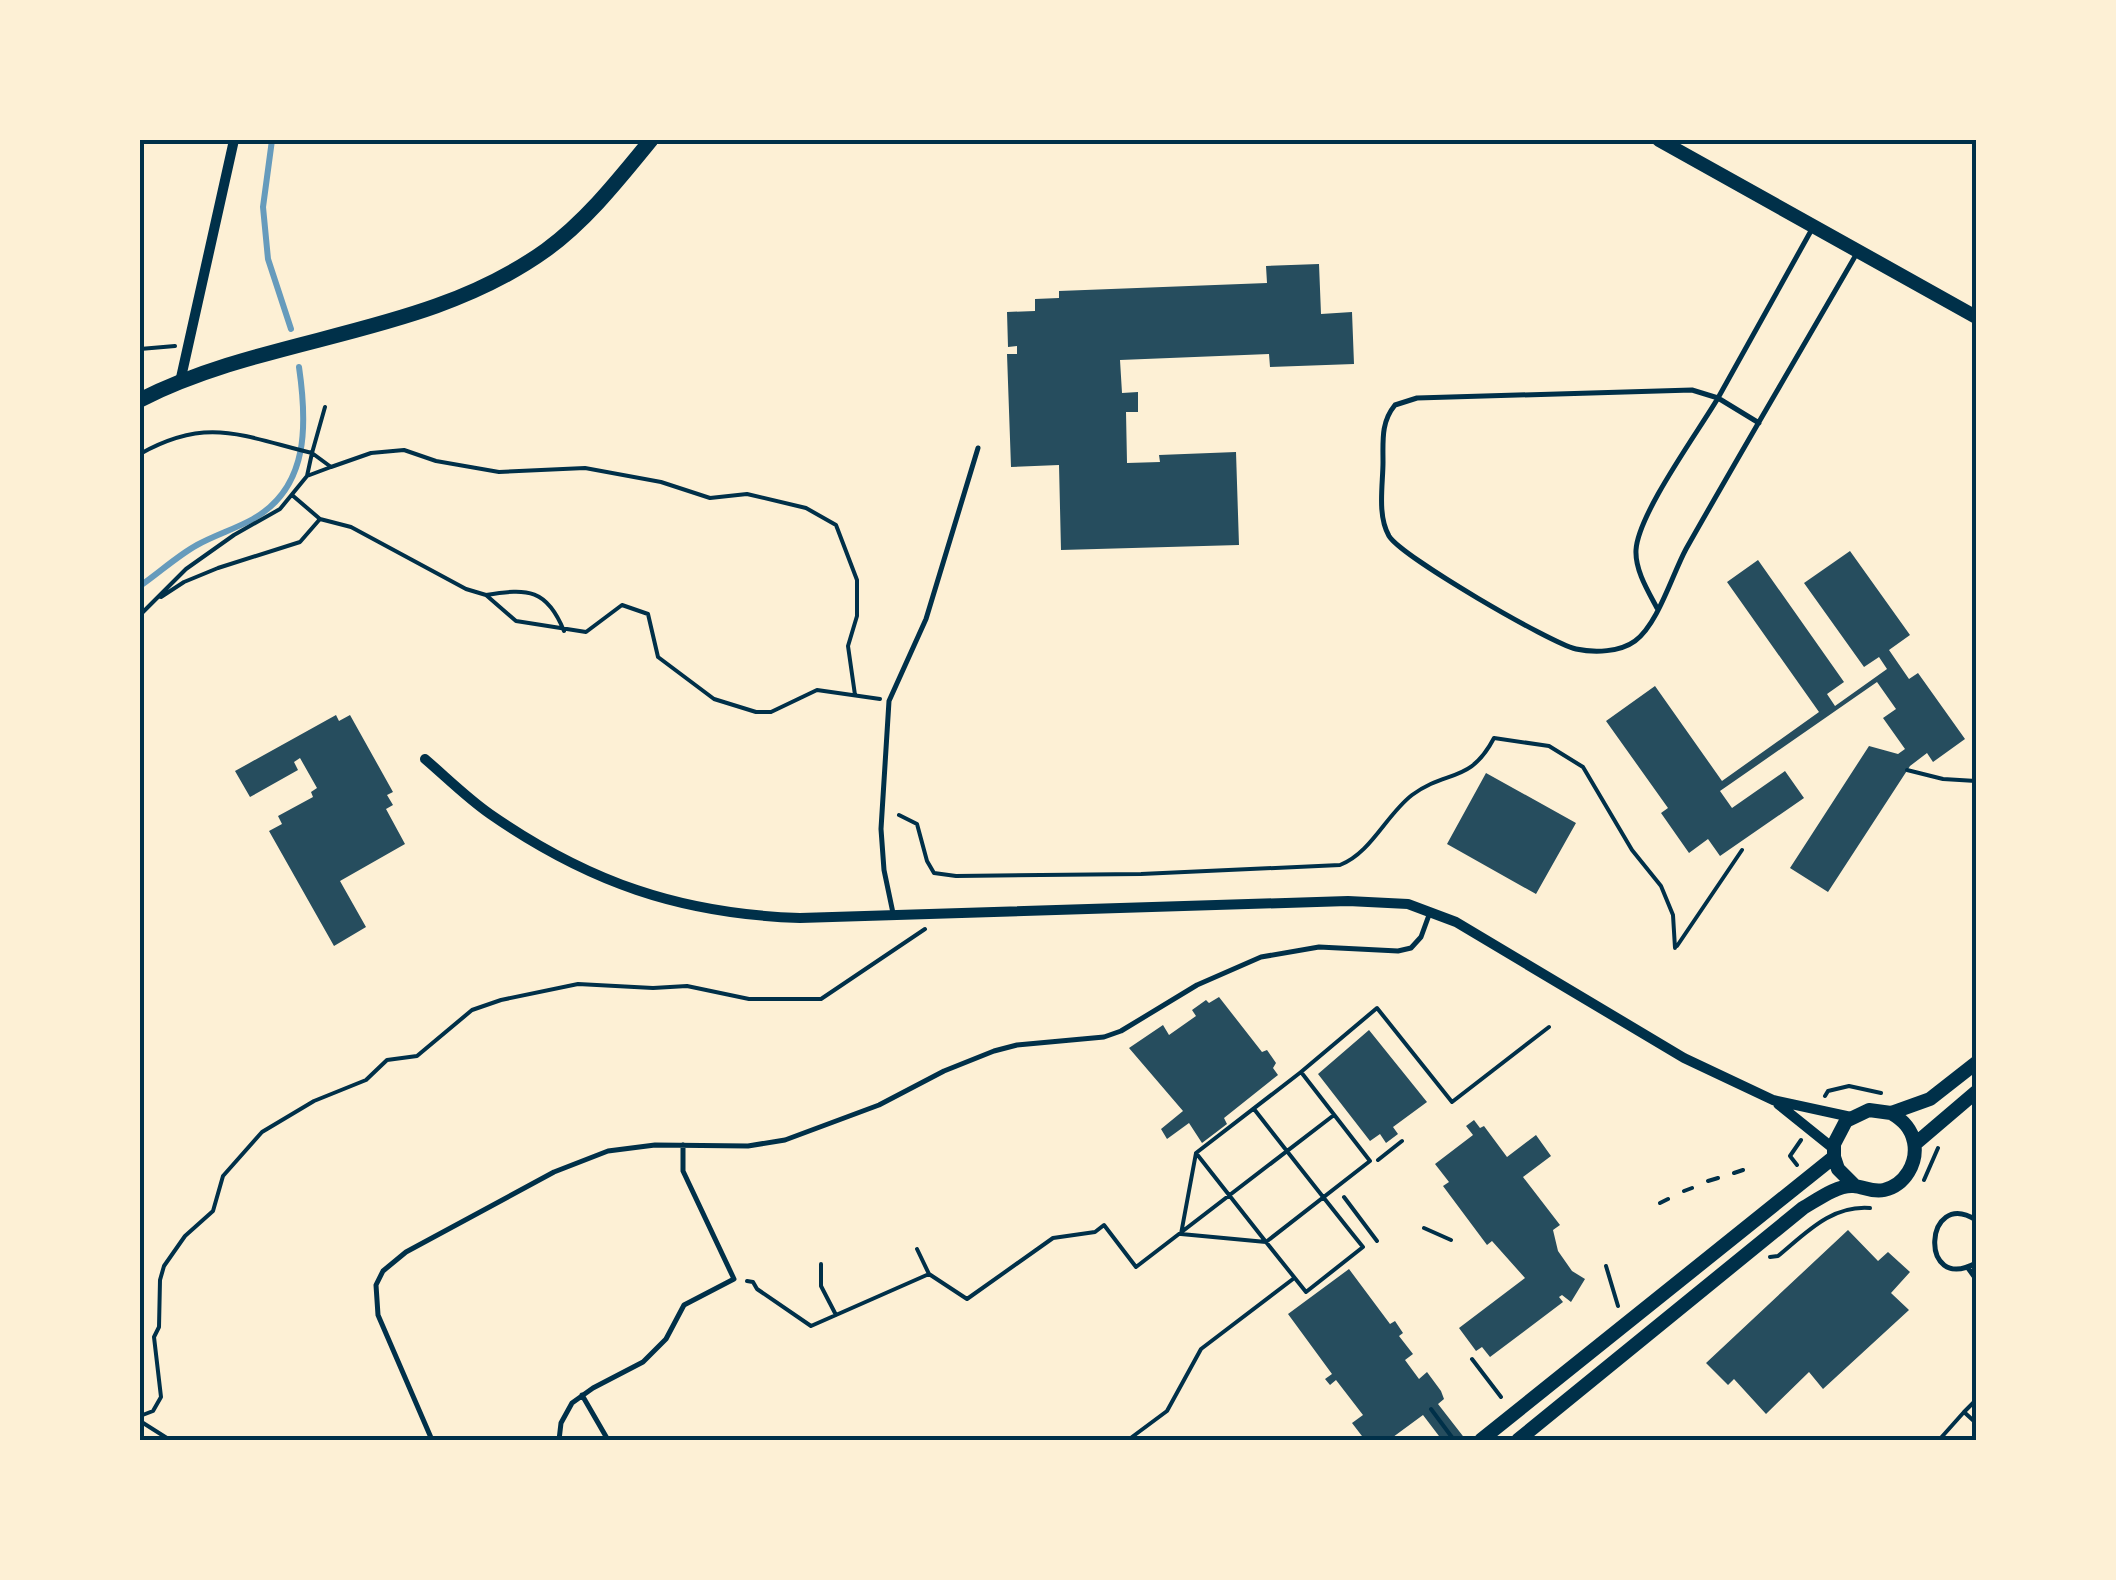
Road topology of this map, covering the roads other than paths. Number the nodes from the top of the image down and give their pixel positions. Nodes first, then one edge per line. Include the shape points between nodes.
1 (234, 140) edge
2 (651, 140) edge
3 (1659, 140) edge
4 (1814, 226) junction
5 (1858, 251) junction
6 (1976, 317) edge
7 (180, 382) junction
8 (1718, 398) junction
9 (140, 400) edge
10 (1760, 423) junction
11 (978, 448) dead end
12 (1657, 608) junction
13 (425, 759) dead end
14 (1430, 912) junction
15 (894, 916) junction
16 (1976, 1063) edge
17 (1976, 1092) edge
18 (1773, 1100) junction
19 (1890, 1113) junction
20 (1851, 1117) junction
21 (1914, 1144) junction
22 (683, 1145) junction
23 (1834, 1153) junction
24 (1854, 1185) junction
25 (1974, 1216) edge
26 (1976, 1263) edge
27 (1968, 1268) junction
28 (1976, 1278) edge
29 (582, 1394) junction
30 (432, 1440) edge
31 (559, 1440) edge
32 (608, 1440) edge
33 (1481, 1440) edge
34 (1518, 1440) edge

1 - 7 street
2 - 7 main road via 579,223 509,274 439,306
3 - 4 main road
4 - 5 main road
4 - 8 lane
5 - 6 main road
5 - 10 lane
7 - 9 main road
8 - 10 lane
8 - 12 lane via 1636,545
8 - 12 lane via 1692,390 1417,398 1396,405 1383,425 1382,515 1402,552 1577,649 1623,648 1648,628
10 - 12 lane
11 - 15 lane via 926,619 889,701 881,829
13 - 15 street via 487,813 547,849 666,902 761,917
14 - 15 street via 1348,901
14 - 18 street via 1684,1058
14 - 22 lane via 1411,948 1319,948 1261,958 1196,985 1121,1030 994,1051 818,1130 748,1146
16 - 19 main road via 1930,1099
17 - 21 main road
18 - 20 street
18 - 23 street
19 - 20 main road via 1869,1110
19 - 21 main road via 1906,1124
20 - 23 main road via 1838,1132
21 - 24 main road via 1913,1164 1896,1185
22 - 29 lane via 683,1171 734,1279 684,1304 666,1339 643,1362
22 - 30 lane via 608,1151 554,1172 406,1252 382,1272 374,1300 378,1315
23 - 24 main road via 1838,1170
23 - 33 main road
24 - 34 main road via 1803,1208
25 - 27 lane via 1957,1214 1934,1232 1938,1259
26 - 27 lane
27 - 28 lane
29 - 31 lane via 566,1412
29 - 32 lane

